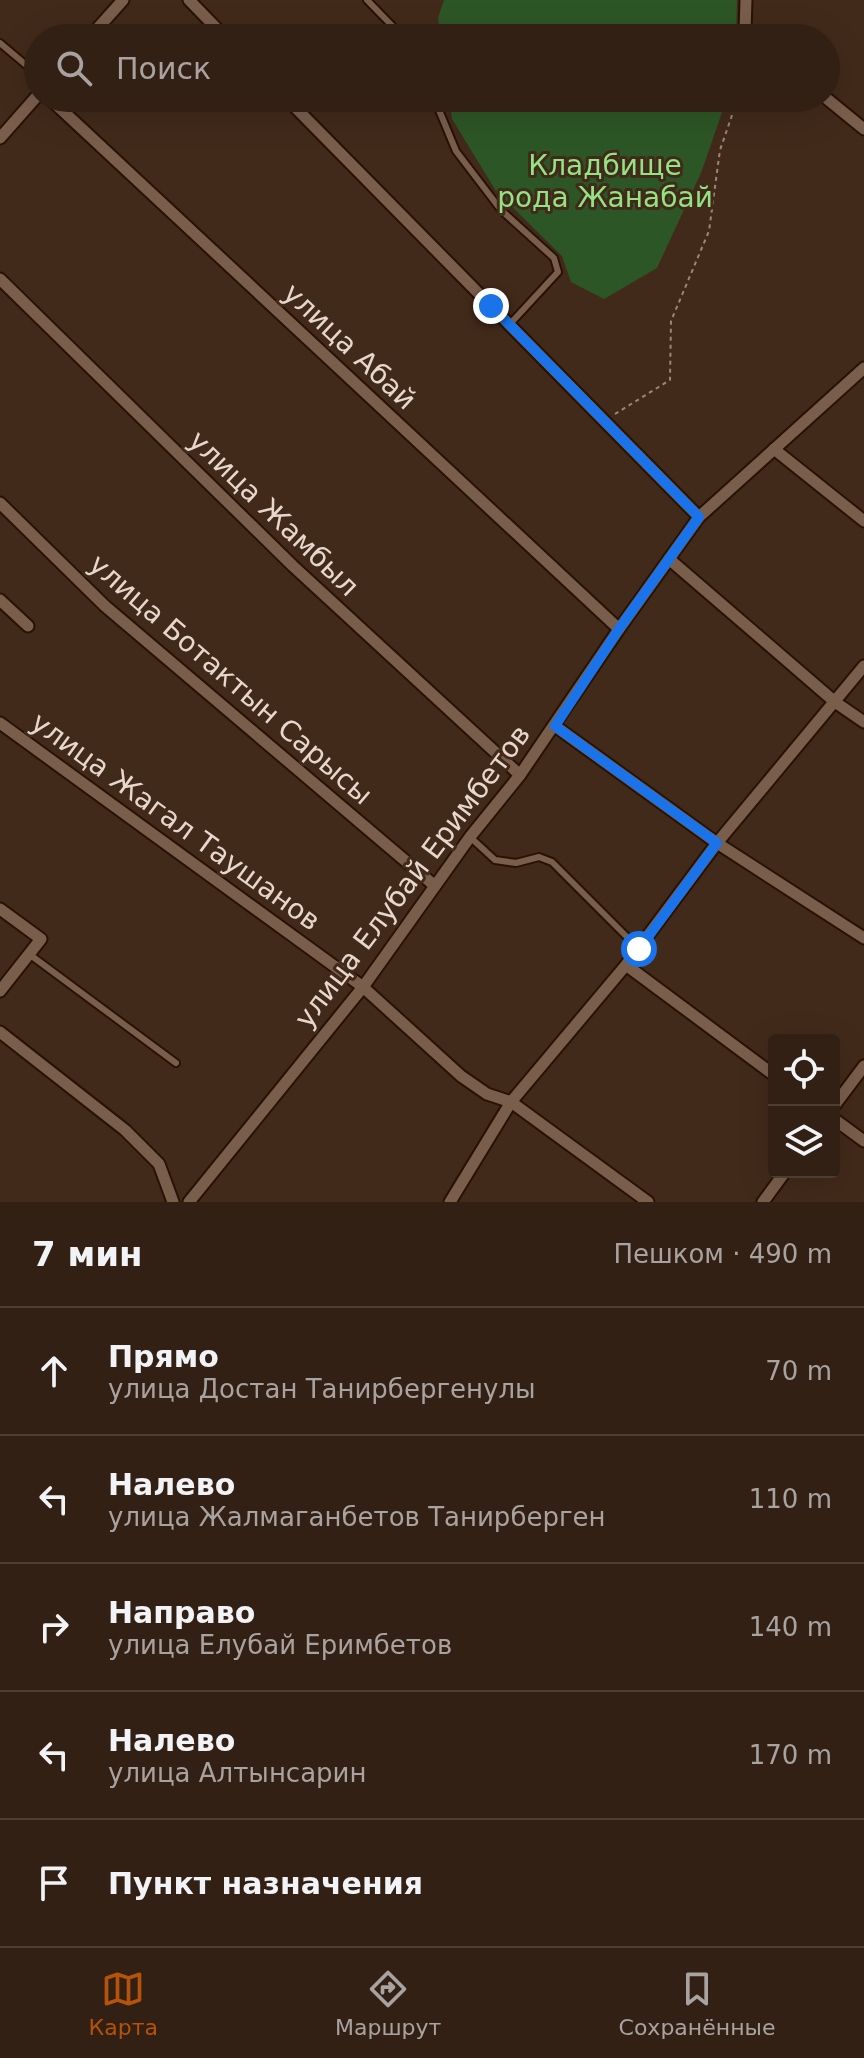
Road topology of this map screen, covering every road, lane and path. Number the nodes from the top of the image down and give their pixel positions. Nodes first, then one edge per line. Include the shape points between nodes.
1 (123, 0) edge
2 (189, 0) edge
3 (367, 0) edge
4 (746, 0) edge
5 (102, 24) edge
6 (212, 24) edge
7 (390, 24) edge
8 (748, 24) edge
9 (0, 43) edge
10 (24, 63) edge
11 (840, 109) edge
12 (24, 111) edge
13 (64, 112) edge
14 (300, 112) edge
15 (440, 112) edge
16 (733, 112) edge
17 (864, 129) edge
18 (0, 138) edge
19 (0, 279) edge
20 (509, 324) junction
21 (864, 368) edge
22 (604, 420) junction
23 (774, 449) junction
24 (0, 503) edge
25 (699, 517) junction
26 (864, 521) edge
27 (669, 559) junction
28 (0, 600) edge
29 (28, 626) dead end
30 (619, 629) junction
31 (864, 666) edge
32 (835, 702) junction
33 (864, 722) edge
34 (0, 723) edge
35 (555, 726) junction
36 (520, 775) junction
37 (470, 837) junction
38 (717, 843) junction
39 (435, 886) junction
40 (0, 909) edge
41 (864, 938) edge
42 (639, 949) junction
43 (29, 954) junction
44 (626, 965) junction
45 (363, 987) junction
46 (0, 991) edge
47 (0, 1032) edge
48 (176, 1063) dead end
49 (864, 1066) edge
50 (768, 1071) edge
51 (840, 1098) edge
52 (511, 1102) junction
53 (840, 1123) edge
54 (864, 1141) edge
55 (781, 1178) edge
56 (173, 1202) edge
57 (189, 1202) edge
58 (450, 1202) edge
59 (648, 1202) edge
60 (763, 1202) edge

1 - 5 street
2 - 6 street
3 - 7 lane
4 - 8 street
9 - 10 lane
11 - 17 street
12 - 18 street
13 - 30 street, улица Абай
14 - 20 street
15 - 20 lane via 456,151 501,210 554,258 558,272
16 - 22 path via 720,150 709,231 671,321 670,380
19 - 36 street, улица Жамбыл via 293,566
20 - 22 street
21 - 23 street, улица Елубай Еримбетов
22 - 25 street
23 - 25 street, улица Елубай Еримбетов
23 - 26 street
24 - 39 street, улица Ботактын Сарысы via 105,606
25 - 27 street, улица Елубай Еримбетов
27 - 30 street, улица Елубай Еримбетов
27 - 32 street
28 - 29 street
30 - 35 street, улица Елубай Еримбетов
31 - 32 street
32 - 33 street
32 - 38 street
34 - 45 street, улица Жагал Таушанов
35 - 36 street, улица Елубай Еримбетов
35 - 38 street
36 - 37 street, улица Елубай Еримбетов
37 - 39 street, улица Елубай Еримбетов
37 - 42 lane via 495,860 516,863 539,857 552,862
38 - 41 street
38 - 42 street
39 - 45 street, улица Елубай Еримбетов
40 - 43 street via 41,939
42 - 44 street
43 - 46 street
43 - 48 lane
44 - 50 street
44 - 52 street
45 - 52 street, улица Жагал Таушанов via 461,1076
45 - 57 street, улица Елубай Еримбетов
47 - 56 street via 125,1130 159,1164
49 - 51 street
52 - 58 street
52 - 59 street, улица Жагал Таушанов
53 - 54 street
55 - 60 street

